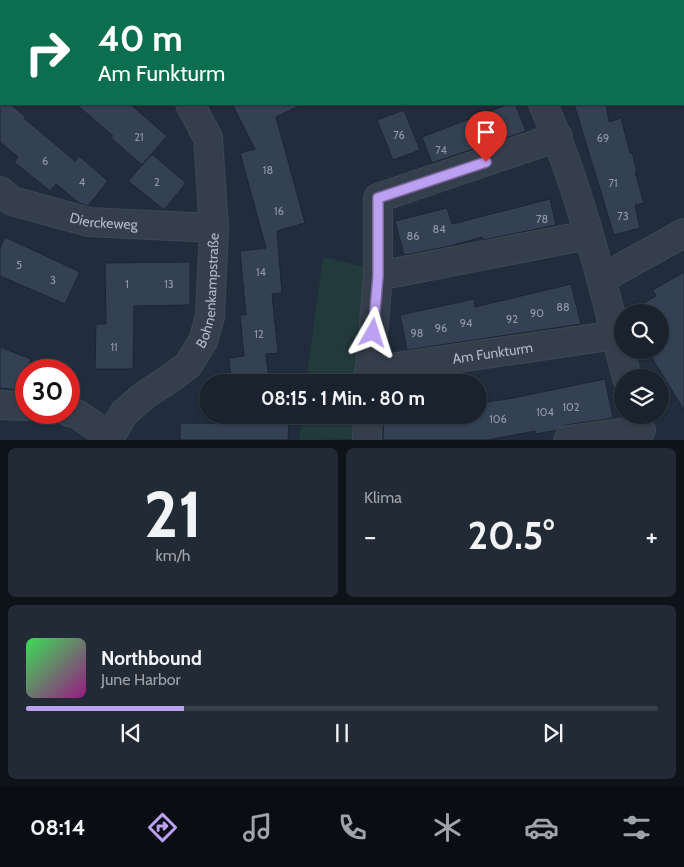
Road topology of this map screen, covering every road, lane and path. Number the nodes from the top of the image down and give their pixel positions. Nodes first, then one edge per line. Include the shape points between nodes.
1 (191, 105) edge
2 (543, 105) edge
3 (558, 137) junction
4 (0, 191) edge
5 (214, 228) junction
6 (684, 233) edge
7 (588, 235) junction
8 (378, 276) junction
9 (601, 279) junction
10 (614, 327) edge
11 (614, 334) edge
12 (369, 374) edge
13 (386, 374) edge
14 (0, 405) edge
15 (15, 406) edge
16 (80, 416) edge
17 (368, 424) edge
18 (640, 428) edge
19 (109, 438) edge
20 (367, 440) edge
21 (568, 440) edge

1 - 5 street, Bohnenkampstraße via 208,138
2 - 3 street
3 - 7 street
3 - 8 street, Am Funkturm via 378,198
4 - 5 street, Dierckeweg via 12,201 89,222
5 - 19 street, Bohnenkampstraße via 210,317 203,341 188,365 124,413
6 - 9 street
7 - 8 street
7 - 9 street
8 - 12 street, Am Funkturm
9 - 10 street
11 - 13 street, Am Funkturm
14 - 15 street
16 - 19 street
17 - 20 street
18 - 21 street

